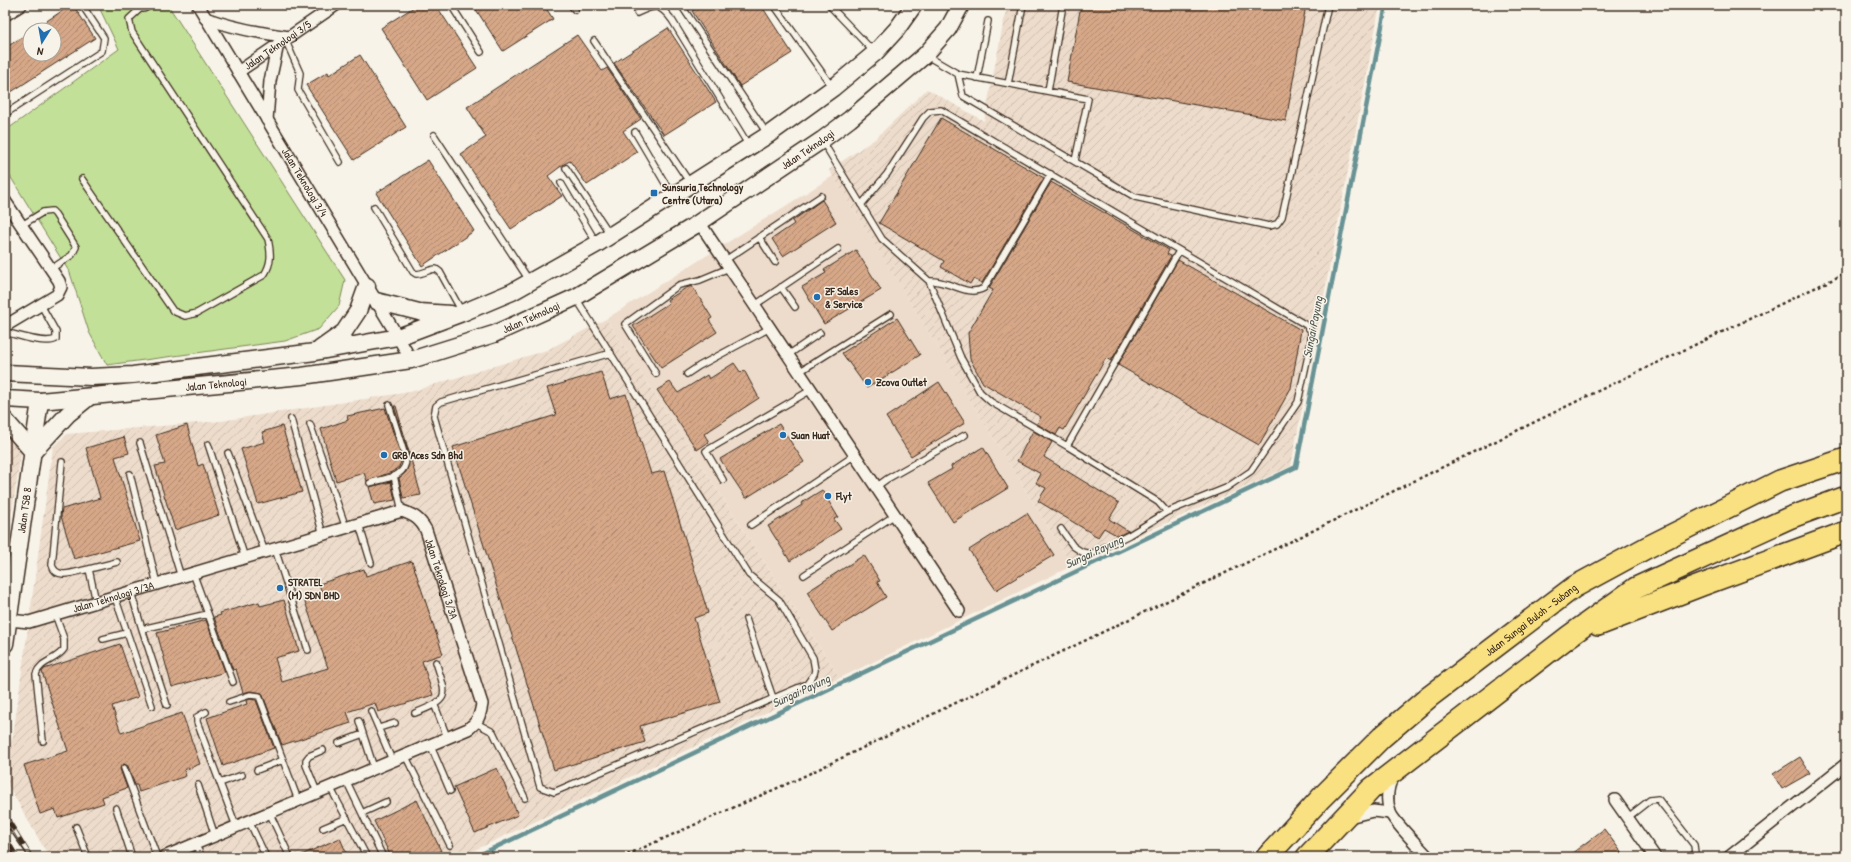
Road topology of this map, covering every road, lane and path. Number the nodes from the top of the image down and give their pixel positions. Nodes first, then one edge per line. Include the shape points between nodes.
1 (21, 5) edge
2 (82, 5) edge
3 (198, 5) edge
4 (336, 5) edge
5 (451, 5) edge
6 (681, 5) edge
7 (774, 5) edge
8 (829, 5) edge
9 (914, 5) edge
10 (961, 5) edge
11 (1023, 5) edge
12 (1063, 5) edge
13 (1328, 5) edge
14 (144, 6) edge
15 (637, 13) dead end
16 (5, 15) edge
17 (205, 18) junction
18 (988, 21) dead end
19 (284, 40) junction
20 (594, 41) dead end
21 (481, 52) dead end
22 (875, 53) junction
23 (925, 55) junction
24 (238, 72) junction
25 (958, 74) junction
26 (977, 78) junction
27 (1008, 84) junction
28 (833, 88) junction
29 (1048, 91) junction
30 (5, 114) edge
31 (267, 120) junction
32 (635, 132) dead end
33 (434, 135) dead end
34 (768, 135) junction
35 (822, 140) junction
36 (750, 148) junction
37 (1075, 161) junction
38 (340, 162) dead end
39 (566, 168) dead end
40 (1051, 174) junction
41 (82, 179) dead end
42 (561, 183) dead end
43 (691, 185) junction
44 (673, 196) junction
45 (821, 196) dead end
46 (5, 201) edge
47 (861, 204) junction
48 (374, 207) dead end
49 (699, 222) junction
50 (22, 225) junction
51 (611, 236) junction
52 (759, 237) junction
53 (597, 244) junction
54 (838, 249) dead end
55 (1179, 250) junction
56 (775, 262) dead end
57 (727, 264) junction
58 (51, 269) junction
59 (1846, 273) edge
60 (929, 281) junction
61 (530, 282) junction
62 (367, 286) junction
63 (781, 287) junction
64 (576, 297) junction
65 (376, 301) junction
66 (41, 305) junction
67 (755, 305) junction
68 (795, 306) dead end
69 (460, 313) junction
70 (891, 314) dead end
71 (5, 326) edge
72 (770, 328) junction
73 (5, 332) edge
74 (820, 333) dead end
75 (398, 336) junction
76 (315, 352) junction
77 (611, 353) junction
78 (788, 355) junction
79 (411, 360) junction
80 (799, 372) junction
81 (10, 374) edge
82 (656, 374) dead end
83 (687, 374) dead end
84 (91, 377) junction
85 (811, 390) junction
86 (89, 397) junction
87 (5, 399) edge
88 (40, 401) junction
89 (390, 404) dead end
90 (291, 419) dead end
91 (5, 420) edge
92 (310, 424) dead end
93 (965, 435) dead end
94 (140, 443) dead end
95 (208, 444) dead end
96 (1067, 446) junction
97 (33, 452) junction
98 (228, 453) dead end
99 (855, 455) junction
100 (1846, 459) edge
101 (62, 462) dead end
102 (130, 474) dead end
103 (394, 476) junction
104 (724, 480) dead end
105 (370, 483) dead end
106 (876, 487) junction
107 (1846, 497) edge
108 (402, 511) junction
109 (1166, 512) junction
110 (894, 515) junction
111 (359, 524) junction
112 (751, 525) dead end
113 (346, 528) junction
114 (1062, 529) dead end
115 (1846, 532) edge
116 (323, 535) junction
117 (270, 550) junction
118 (245, 558) junction
119 (117, 562) dead end
120 (371, 563) dead end
121 (89, 569) junction
122 (193, 573) junction
123 (804, 575) dead end
124 (181, 577) junction
125 (157, 584) junction
126 (130, 592) junction
127 (115, 597) junction
128 (96, 602) junction
129 (959, 611) dead end
130 (55, 614) junction
131 (208, 614) junction
132 (9, 620) junction
133 (746, 620) dead end
134 (142, 629) junction
135 (127, 632) junction
136 (1568, 637) junction
137 (103, 639) dead end
138 (5, 644) edge
139 (308, 650) dead end
140 (436, 662) dead end
141 (234, 682) dead end
142 (773, 698) junction
143 (229, 702) dead end
144 (167, 705) dead end
145 (152, 706) dead end
146 (435, 706) junction
147 (371, 711) dead end
148 (206, 712) dead end
149 (415, 714) dead end
150 (359, 721) dead end
151 (395, 723) dead end
152 (476, 723) junction
153 (378, 728) junction
154 (363, 734) junction
155 (446, 737) junction
156 (43, 741) dead end
157 (339, 743) dead end
158 (430, 744) junction
159 (323, 750) dead end
160 (405, 755) junction
161 (283, 760) junction
162 (392, 760) junction
163 (1846, 764) edge
164 (1402, 765) junction
165 (124, 768) dead end
166 (374, 768) junction
167 (257, 770) dead end
168 (242, 775) dead end
169 (346, 780) junction
170 (220, 783) junction
171 (198, 785) dead end
172 (330, 786) junction
173 (450, 790) dead end
174 (317, 792) junction
175 (525, 798) dead end
176 (298, 800) junction
177 (1615, 800) dead end
178 (386, 802) dead end
179 (116, 808) dead end
180 (269, 812) junction
181 (362, 813) junction
182 (1390, 813) junction
183 (347, 818) junction
184 (1627, 818) junction
185 (1343, 819) junction
186 (249, 821) junction
187 (236, 826) junction
188 (76, 827) dead end
189 (323, 828) dead end
190 (5, 834) edge
191 (214, 836) junction
192 (195, 844) junction
193 (450, 845) dead end
194 (169, 856) edge
195 (21, 857) edge
196 (88, 857) edge
197 (132, 857) edge
198 (157, 857) edge
199 (202, 857) edge
200 (266, 857) edge
201 (290, 857) edge
202 (367, 857) edge
203 (383, 857) edge
204 (622, 857) edge
205 (1267, 857) edge
206 (1307, 857) edge
207 (1428, 857) edge
208 (1655, 857) edge
209 (1692, 857) edge
210 (1729, 857) edge

1 - 16 street
2 - 30 lane via 104,38 102,51
3 - 17 street, Jalan Teknologi 3/4
4 - 19 street, Jalan Teknologi 3/5
5 - 21 lane
6 - 34 lane
7 - 28 lane
8 - 22 lane
9 - 22 street, Jalan Teknologi
10 - 23 street, Jalan Teknologi via 948,30
11 - 27 lane
12 - 29 lane
13 - 37 lane via 1282,217 1277,224 1269,226 1135,197
14 - 41 lane via 128,19 132,32 268,239 271,259 269,268 264,275 197,313 185,316 173,311
15 - 36 lane via 657,6 663,9
17 - 19 street
17 - 24 street, Jalan Teknologi 3/4
18 - 26 lane
19 - 24 street, Jalan Teknologi 3/5
19 - 31 street via 270,81
19 - 38 lane via 300,73 298,90
20 - 43 lane
22 - 28 street, Jalan Teknologi
23 - 25 lane
23 - 35 street, Jalan Teknologi
24 - 31 street, Jalan Teknologi 3/4
25 - 26 lane
25 - 37 lane via 963,96
26 - 27 lane
27 - 29 lane
28 - 34 street, Jalan Teknologi
29 - 37 lane via 1088,99
31 - 62 street, Jalan Teknologi 3/4
32 - 44 lane
33 - 61 lane
34 - 36 street, Jalan Teknologi
35 - 47 lane
35 - 49 street, Jalan Teknologi
36 - 43 street, Jalan Teknologi
39 - 51 lane
40 - 47 lane via 946,112 936,110 930,111 924,118 887,174
40 - 55 lane
40 - 60 lane via 984,288 970,292 943,281
42 - 53 lane
43 - 44 street, Jalan Teknologi
44 - 51 street, Jalan Teknologi
45 - 52 lane
46 - 50 street
47 - 60 lane via 882,240
48 - 69 lane via 413,272 421,274 436,269 440,272
49 - 57 street
49 - 64 street, Jalan Teknologi
50 - 58 street
50 - 58 lane via 43,212 52,211 55,214 76,247 72,255
51 - 53 street, Jalan Teknologi
52 - 56 lane
52 - 57 lane
53 - 61 street, Jalan Teknologi
54 - 63 lane
55 - 96 lane
55 - 109 lane via 1306,325 1311,331 1311,342 1298,402 1251,471 1226,488
57 - 67 street
57 - 82 lane via 700,280 679,285 625,324
58 - 66 street via 61,287 57,295
59 - 204 path via 805,776
60 - 96 lane via 961,358 980,392 991,402
61 - 69 street, Jalan Teknologi
62 - 65 street, Jalan Teknologi 3/4
62 - 76 street via 358,311 344,332
63 - 67 lane
63 - 68 lane
64 - 77 lane
64 - 79 street, Jalan Teknologi via 494,334
65 - 69 street via 420,312
65 - 75 street, Jalan Teknologi 3/4
66 - 71 street
66 - 73 lane via 56,332 56,339 45,341
67 - 72 street
69 - 75 street, Jalan Teknologi
70 - 80 lane
72 - 78 street
72 - 83 lane
74 - 78 lane
75 - 76 street, Jalan Teknologi
75 - 79 street, Jalan Teknologi 3/4
76 - 84 street, Jalan Teknologi via 133,375
77 - 142 lane via 749,575 778,600 813,658 815,670 807,684
77 - 142 lane via 441,402 435,409 436,424 540,788 554,792
78 - 80 street
79 - 86 street, Jalan Teknologi via 302,376
80 - 85 street
81 - 84 street, Jalan Teknologi
81 - 88 street via 30,388
84 - 88 street via 55,388
85 - 99 street
85 - 104 lane via 706,451
86 - 88 street, Jalan Teknologi
86 - 97 street via 68,414
87 - 88 street, Jalan Teknologi
88 - 97 street, Jalan TSB 8
89 - 103 lane via 406,459 403,472
90 - 116 lane
91 - 97 street
92 - 113 lane
93 - 106 lane
94 - 124 lane
95 - 118 lane
96 - 109 lane via 1158,502
97 - 132 street, Jalan TSB 8
98 - 117 lane
99 - 106 street
99 - 112 lane
100 - 205 highway, Jalan Sungai Buloh - Subang via 1780,481 1646,548 1574,588 1429,697 1382,737
101 - 121 lane via 52,565 58,574
102 - 125 lane
103 - 105 lane
103 - 108 lane
106 - 110 street
107 - 136 highway via 1789,518 1636,588
108 - 111 street, Jalan Teknologi 3/3A
108 - 152 street, Jalan Teknologi 3/3A via 413,514 426,530 482,704
109 - 114 lane via 1129,536 1091,554 1073,546
110 - 123 lane
110 - 129 street
111 - 113 street, Jalan Teknologi 3/3A
111 - 120 lane
113 - 116 street, Jalan Teknologi 3/3A
115 - 136 highway
116 - 117 street, Jalan Teknologi 3/3A
117 - 118 street, Jalan Teknologi 3/3A
117 - 139 lane
118 - 122 street, Jalan Teknologi 3/3A
119 - 121 lane
121 - 128 lane
122 - 124 street, Jalan Teknologi 3/3A
122 - 131 lane
124 - 125 street, Jalan Teknologi 3/3A
125 - 126 street, Jalan Teknologi 3/3A
126 - 127 street, Jalan Teknologi 3/3A
126 - 134 lane
127 - 128 street, Jalan Teknologi 3/3A
127 - 135 lane
128 - 130 street, Jalan Teknologi 3/3A
130 - 132 street, Jalan Teknologi 3/3A via 29,622
130 - 156 lane via 64,639 64,649 40,666 36,674
131 - 134 lane
131 - 141 lane
132 - 138 street, Jalan TSB 8
133 - 142 lane
134 - 144 lane
135 - 137 lane
135 - 145 lane
136 - 164 highway
140 - 146 lane via 444,691 441,701
143 - 161 lane via 250,694 259,696
146 - 149 lane
146 - 155 lane
147 - 153 lane
148 - 170 lane via 197,717 197,722
150 - 154 lane
151 - 153 lane
152 - 155 street via 468,729
152 - 175 lane via 493,732
153 - 162 lane
154 - 157 lane
154 - 166 lane
155 - 158 street
158 - 160 street
158 - 173 lane
159 - 174 lane via 306,760
160 - 162 street
160 - 193 lane
161 - 167 lane
161 - 176 lane
162 - 166 street
163 - 210 street
164 - 182 street via 1388,783
164 - 185 highway via 1371,789
165 - 198 lane
166 - 169 street
168 - 170 lane
169 - 172 street
169 - 181 lane
170 - 187 lane
171 - 191 lane
172 - 174 street
172 - 183 lane
174 - 176 street
176 - 180 street
177 - 184 street
178 - 181 lane
179 - 197 lane
180 - 186 street
180 - 201 lane
181 - 203 lane
182 - 185 street via 1373,811
182 - 207 street
183 - 189 lane
183 - 202 lane
184 - 208 street
184 - 209 lane via 1650,800 1658,799 1694,845 1695,853
185 - 206 highway
186 - 187 street
186 - 200 lane
187 - 191 street
188 - 196 lane
190 - 195 street
191 - 192 street
192 - 194 street
192 - 199 lane

